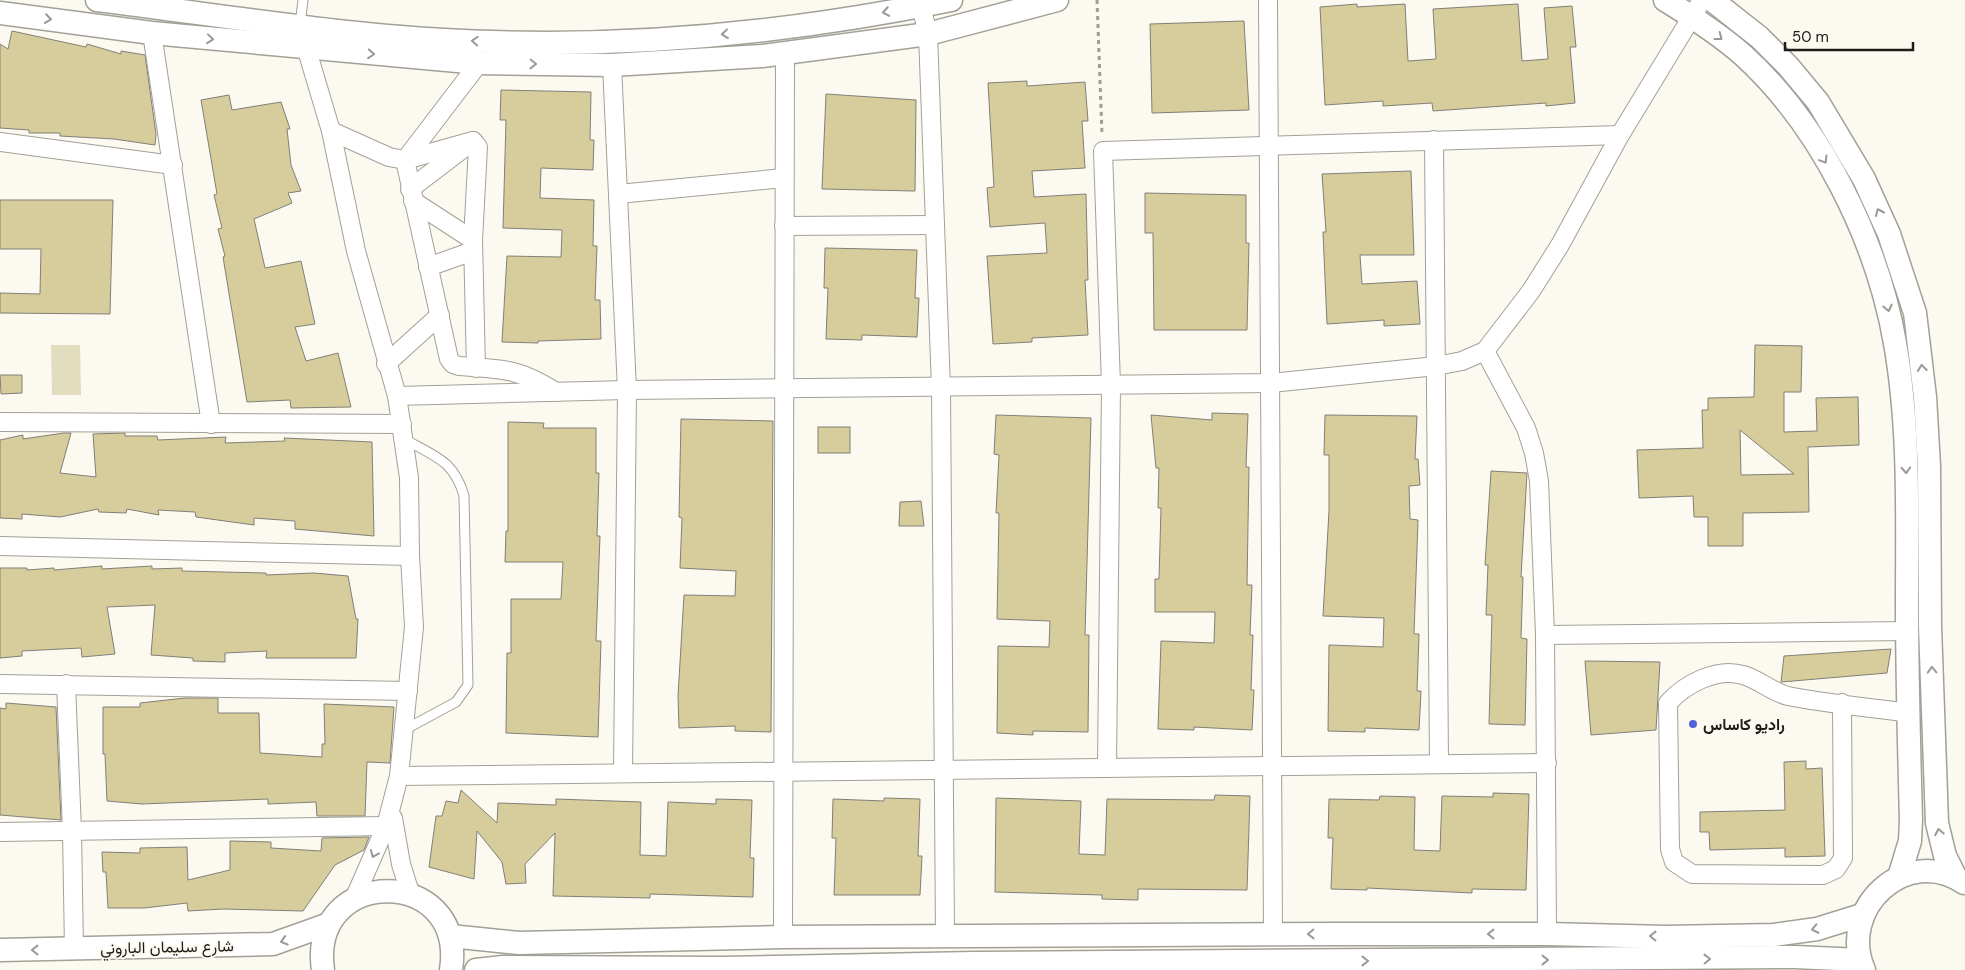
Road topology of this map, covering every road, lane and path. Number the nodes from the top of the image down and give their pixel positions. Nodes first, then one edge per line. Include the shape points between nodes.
1 (97, 0) edge
2 (303, 0) edge
3 (951, 0) edge
4 (1057, 0) edge
5 (1097, 0) edge
6 (1268, 0) edge
7 (1665, 0) edge
8 (1712, 0) edge
9 (920, 3) edge
10 (1696, 8) edge
11 (0, 13) edge
12 (300, 25) junction
13 (152, 33) junction
14 (928, 34) junction
15 (306, 48) junction
16 (785, 53) junction
17 (479, 63) junction
18 (612, 65) junction
19 (331, 131) junction
20 (1620, 135) junction
21 (1434, 140) junction
22 (473, 141) junction
23 (0, 142) edge
24 (1269, 146) junction
25 (1103, 151) junction
26 (405, 160) junction
27 (174, 165) junction
28 (784, 178) junction
29 (618, 194) junction
30 (412, 195) junction
31 (784, 226) junction
32 (935, 226) junction
33 (473, 246) junction
34 (428, 266) junction
35 (440, 315) junction
36 (1485, 351) junction
37 (386, 364) junction
38 (1436, 366) junction
39 (476, 368) junction
40 (1271, 383) junction
41 (1111, 385) junction
42 (941, 388) junction
43 (783, 389) junction
44 (627, 390) junction
45 (556, 392) junction
46 (397, 396) junction
47 (1925, 397) junction
48 (1902, 398) junction
49 (0, 422) edge
50 (211, 424) junction
51 (403, 432) junction
52 (0, 546) edge
53 (410, 556) junction
54 (1907, 631) junction
55 (1544, 635) junction
56 (0, 684) edge
57 (66, 684) junction
58 (408, 691) junction
59 (1842, 703) junction
60 (1909, 713) junction
61 (404, 730) junction
62 (1546, 763) junction
63 (1439, 764) junction
64 (1272, 766) junction
65 (1107, 768) junction
66 (945, 770) junction
67 (785, 771) junction
68 (623, 773) junction
69 (399, 776) junction
70 (391, 821) junction
71 (72, 831) junction
72 (0, 832) edge
73 (1899, 877) junction
74 (1961, 881) edge
75 (410, 893) junction
76 (354, 898) junction
77 (1862, 915) junction
78 (329, 924) junction
79 (1273, 934) junction
80 (1338, 934) junction
81 (1547, 934) junction
82 (450, 936) junction
83 (783, 937) junction
84 (945, 937) junction
85 (0, 950) edge
86 (74, 950) junction
87 (1338, 961) junction
88 (1862, 965) edge
89 (1062, 966) edge
90 (722, 969) edge
91 (323, 970) edge
92 (451, 970) edge
93 (476, 970) edge

1 - 12 street
2 - 12 lane
3 - 9 street
4 - 14 street
5 - 25 path
6 - 24 street
7 - 10 street
47 -> 8 street via 1915,313 1889,234 1864,178 1818,102 1788,66 1758,36
9 -> 12 street via 805,26 689,38 602,42 472,41
9 - 14 street
10 - 20 street
10 -> 48 street via 1769,82 1798,117 1842,190 1872,256 1887,305
11 -> 13 street
12 - 15 street
13 -> 15 street
13 - 27 street
14 - 16 street
14 - 32 street
15 -> 17 street
15 - 19 street
16 - 18 street
16 - 28 street
17 -> 18 street
17 - 26 street
18 - 29 street
19 - 26 street via 389,157
19 - 37 street via 356,251
20 - 21 street
20 - 36 street via 1560,245 1531,291
21 - 24 street
21 - 38 street
22 - 26 street
22 - 30 street
22 - 33 street via 478,147
23 - 27 street
24 - 25 street
24 - 40 street
25 - 41 street
26 - 30 street
27 - 50 street
28 - 29 street
28 - 31 street
29 - 44 street
30 - 33 street
30 - 34 street
31 - 32 street
31 - 43 street
32 - 42 street
33 - 34 street
33 - 39 street
34 - 35 street
35 - 37 street
35 - 39 street via 452,364
36 - 38 street
36 - 55 street via 1526,428 1534,454 1539,481
37 - 46 street
38 - 40 street
38 - 63 street
39 - 45 street via 511,370 534,378
40 - 41 street
40 - 64 street
41 - 42 street
41 - 65 street
42 - 43 street
42 - 66 street
43 - 44 street
43 - 67 street
44 - 45 street
44 - 68 street
45 - 46 street
46 - 51 street
47 - 48 street
74 -> 47 street via 1945,856 1937,823
48 -> 54 street via 1907,489
49 - 50 street
50 - 51 street
51 - 53 street via 409,478
51 - 61 lane via 449,464 460,481 464,496 468,685 456,702
52 - 53 street
53 - 58 street via 414,627
54 - 55 street
54 - 60 street
55 - 62 street
56 - 57 street
57 - 58 street
57 - 71 street
58 - 61 street
59 - 59 street via 1785,695 1742,674 1720,673 1679,691 1668,703 1670,849 1674,862 1692,874 1823,875 1836,869 1843,858
59 - 60 street
60 - 73 street via 1910,841
61 - 69 street
62 - 63 street
62 - 81 street
63 - 64 street
64 - 65 street
64 - 79 street
65 - 66 street
66 - 67 street
66 - 84 street
67 - 68 street
67 - 83 street
68 - 69 street
69 - 70 street
70 - 71 street
70 - 75 street
70 -> 76 street
71 - 72 street
71 - 86 street
73 - 74 street via 1928,872
73 - 77 street via 1877,892
75 - 76 street via 372,891
75 - 82 street via 430,905 446,924
76 - 78 street
77 -> 81 street via 1817,930 1774,935
77 - 88 street via 1857,945
78 -> 86 street, شارع سليمان الباروني via 273,944
78 - 91 street via 323,939
80 -> 79 street
79 - 84 street
81 -> 80 street
80 - 87 street
82 - 83 street via 519,943
82 - 92 street via 453,947
83 - 84 street
86 -> 85 street, شارع سليمان الباروني
87 -> 88 street via 1795,957
87 - 89 street
89 - 90 street
90 - 93 street

